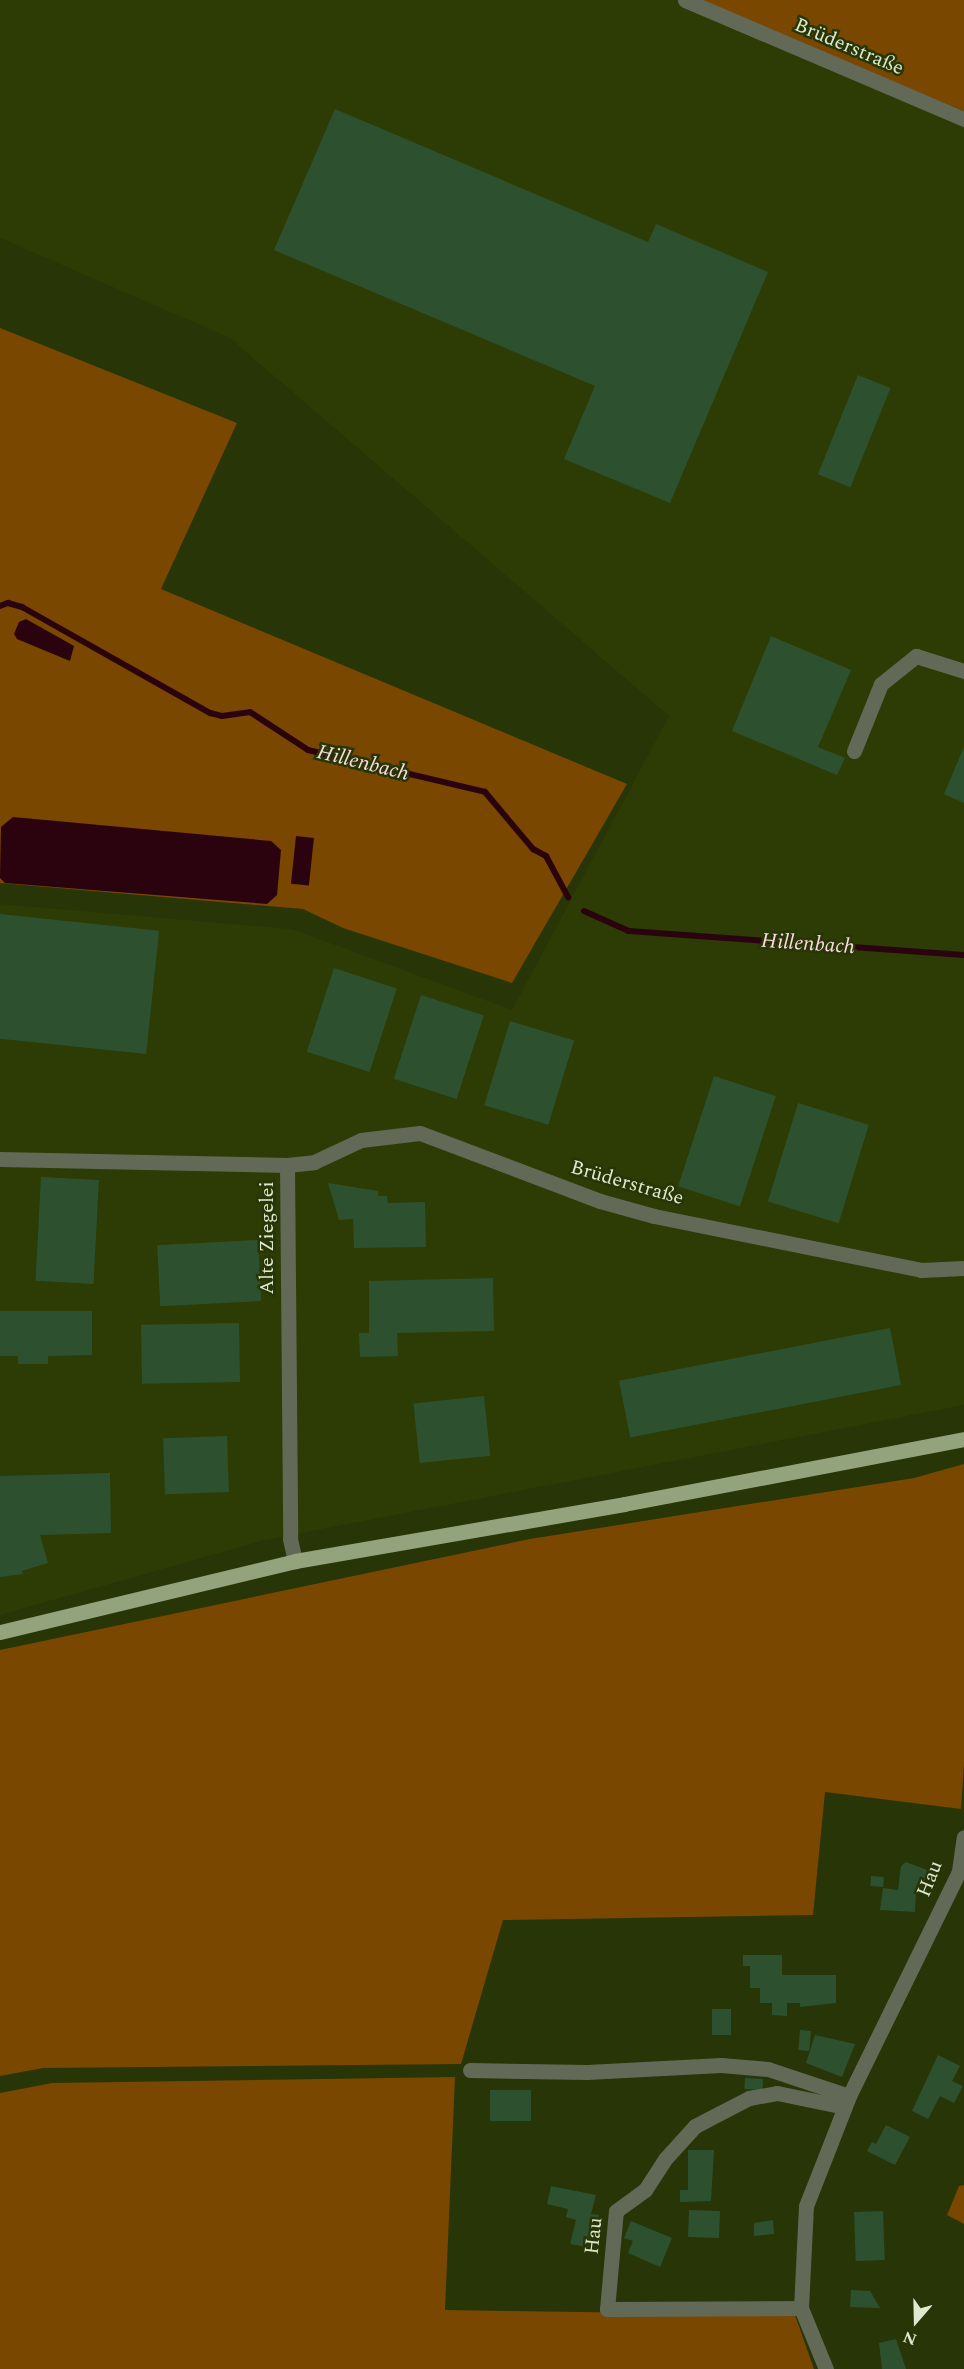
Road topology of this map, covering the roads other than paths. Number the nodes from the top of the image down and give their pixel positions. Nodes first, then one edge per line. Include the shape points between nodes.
1 (684, 0) edge
2 (964, 119) edge
3 (964, 671) edge
4 (854, 751) dead end
5 (0, 1159) edge
6 (287, 1165) junction
7 (964, 1268) edge
8 (964, 1439) edge
9 (296, 1561) junction
10 (0, 1632) edge
11 (964, 1837) edge
12 (470, 2070) dead end
13 (847, 2102) junction
14 (801, 2308) junction
15 (826, 2369) edge

1 - 2 street, Brüderstraße
3 - 4 street via 916,656 881,684
5 - 6 street, Alte Ziegelei
6 - 7 street, Brüderstraße via 314,1162 361,1140 420,1133 600,1201 654,1216 921,1270
6 - 9 street, Alte Ziegelei via 290,1539
8 - 9 main road
9 - 10 main road
11 - 13 street, Hau via 959,1871
12 - 13 street via 587,2072 721,2065 768,2069
13 - 14 street, Hau via 806,2206
13 - 14 street, Hau via 777,2093 749,2098 695,2126 666,2158 645,2190 616,2211 607,2309
14 - 15 street, Hau

